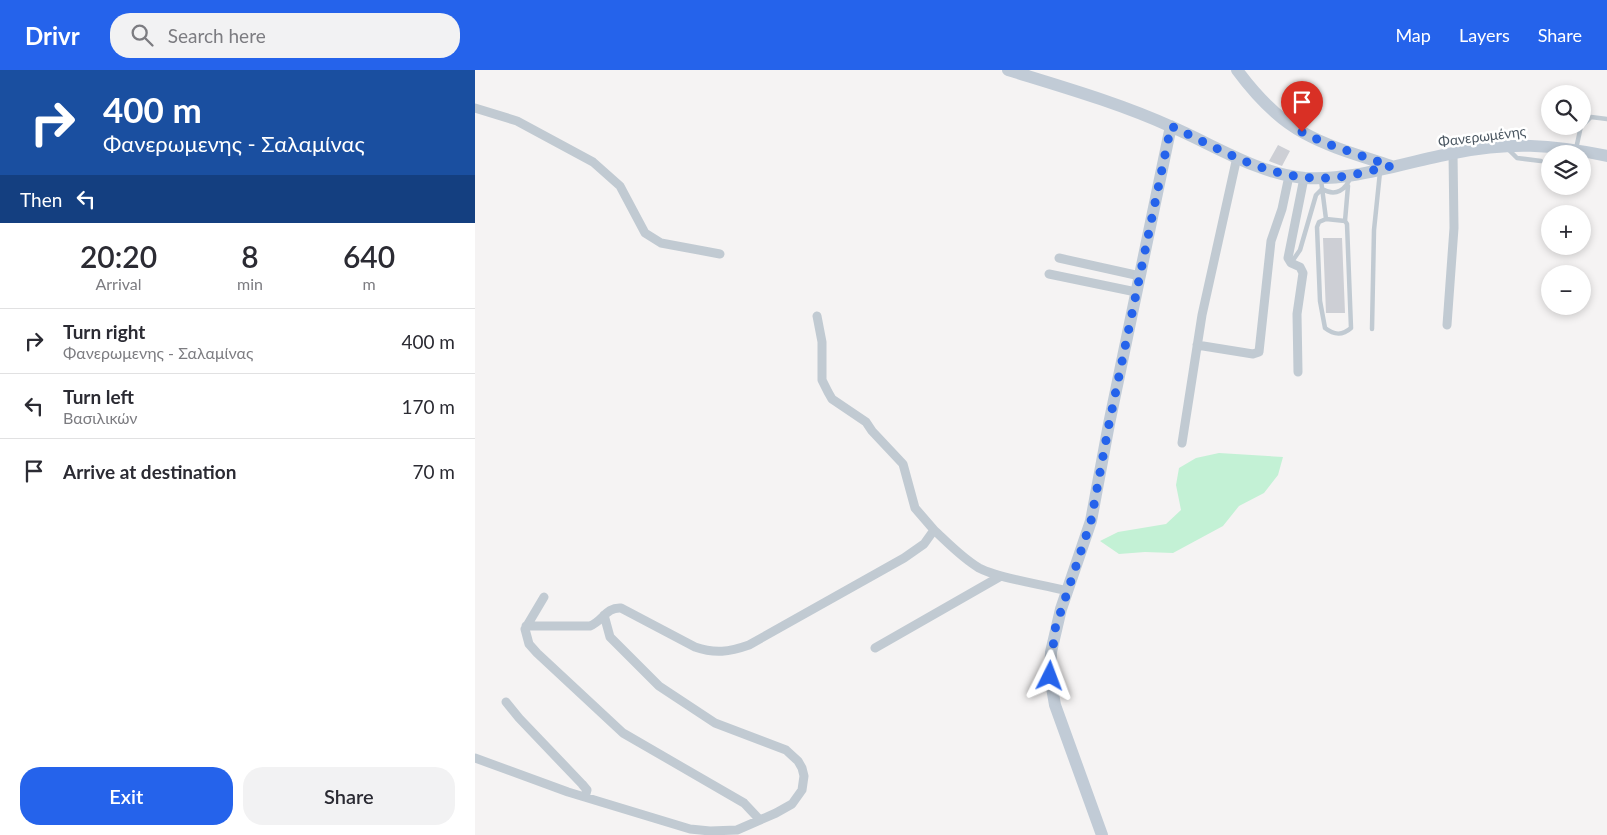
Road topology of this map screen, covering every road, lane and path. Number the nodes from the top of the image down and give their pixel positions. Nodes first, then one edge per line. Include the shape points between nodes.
1 (1008, 70) edge
2 (1237, 70) edge
3 (475, 108) edge
4 (1591, 117) edge
5 (1607, 119) edge
6 (1171, 126) junction
7 (1541, 145) edge
8 (1505, 146) junction
9 (1591, 152) edge
10 (1453, 153) junction
11 (1607, 156) edge
12 (1237, 157) junction
13 (1541, 161) dead end
14 (1386, 167) junction
15 (1289, 176) junction
16 (1304, 178) junction
17 (1349, 180) junction
18 (1321, 184) junction
19 (1326, 219) junction
20 (1345, 221) junction
21 (720, 254) dead end
22 (1059, 258) dead end
23 (1291, 263) junction
24 (1049, 274) dead end
25 (1140, 276) junction
26 (1136, 292) junction
27 (817, 316) dead end
28 (1447, 326) dead end
29 (1372, 329) dead end
30 (1197, 345) junction
31 (1298, 372) dead end
32 (1182, 443) dead end
33 (934, 530) junction
34 (1001, 576) junction
35 (1067, 591) junction
36 (544, 597) dead end
37 (604, 615) junction
38 (527, 626) junction
39 (875, 648) dead end
40 (506, 702) dead end
41 (475, 758) edge
42 (585, 797) junction
43 (759, 819) junction
44 (1102, 835) edge

1 - 6 street, Φανερωμένης via 1112,103
2 - 14 street via 1278,115 1302,132
3 - 21 street via 517,121 593,162 620,186 645,233 661,242
4 - 5 lane
6 - 12 street, Φανερωμένης
6 - 25 street
7 - 8 street, Φανερωμένης
8 - 10 street, Φανερωμένης
8 - 13 lane via 1517,158
9 - 11 street, Φανερωμένης
10 - 14 street, Φανερωμένης
10 - 28 street via 1454,228
12 - 15 street, Φανερωμένης
12 - 30 street
14 - 17 street, Φανερωμένης
14 - 29 lane via 1374,230
15 - 16 street, Φανερωμένης
15 - 30 street via 1271,241 1259,352 1253,354
16 - 18 street, Φανερωμένης
16 - 23 street via 1288,258
17 - 18 street, Φανερωμένης
17 - 20 lane
18 - 19 lane
18 - 23 lane via 1300,250
19 - 20 lane
19 - 20 lane via 1317,227 1321,301 1325,328 1337,334 1351,328
22 - 25 street
23 - 31 street via 1300,266 1303,273 1297,314
24 - 26 street
25 - 26 street
26 - 35 street via 1091,521
27 - 33 street via 822,342 822,380 828,392 832,399 866,422 903,464 915,508
30 - 32 street
33 - 34 street via 979,568
33 - 37 street via 924,544 904,558 749,645 729,652 705,651 695,647 621,608 609,609
34 - 35 street
34 - 39 street
35 - 44 street via 1051,652 1052,689
36 - 38 street
37 - 38 street via 596,624 585,627
37 - 43 street via 610,636 659,686 715,723 786,750 798,761 804,776 802,790 792,804
38 - 43 street via 529,644 537,653 623,733 744,803
40 - 42 street via 587,790
41 - 42 street
42 - 43 street via 690,829 710,832 742,828

